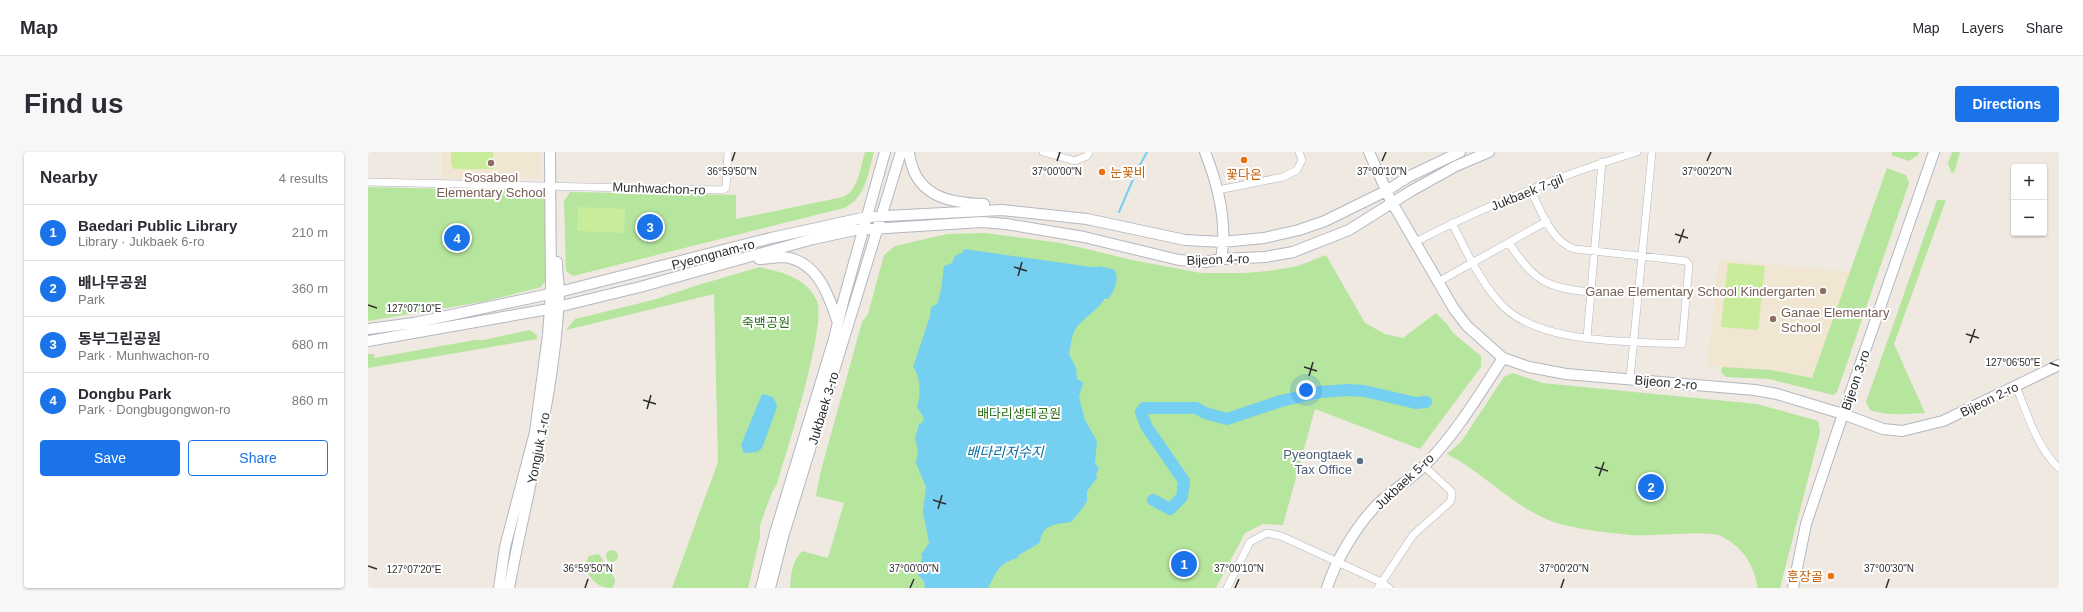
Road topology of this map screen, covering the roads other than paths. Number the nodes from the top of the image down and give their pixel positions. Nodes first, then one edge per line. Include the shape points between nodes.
1 (550, 152) edge
2 (555, 152) edge
3 (728, 152) edge
4 (886, 152) edge
5 (900, 152) edge
6 (909, 152) edge
7 (1043, 152) edge
8 (1089, 152) edge
9 (1205, 152) edge
10 (1299, 152) edge
11 (1368, 152) edge
12 (1460, 152) edge
13 (1489, 152) edge
14 (1637, 152) edge
15 (1652, 152) edge
16 (1934, 152) edge
17 (1602, 162) junction
18 (368, 182) edge
19 (552, 185) junction
20 (1530, 189) junction
21 (1218, 190) junction
22 (1386, 191) junction
23 (1392, 203) junction
24 (1022, 211) junction
25 (881, 216) junction
26 (867, 217) junction
27 (1547, 221) junction
28 (1451, 223) junction
29 (878, 229) junction
30 (863, 230) junction
31 (1222, 242) junction
32 (1415, 242) junction
33 (1509, 243) junction
34 (1595, 251) junction
35 (1642, 256) junction
36 (1221, 259) junction
37 (741, 260) junction
38 (1473, 264) junction
39 (1438, 282) junction
40 (1591, 292) junction
41 (555, 293) junction
42 (554, 308) junction
43 (838, 323) junction
44 (368, 329) edge
45 (1587, 338) junction
46 (368, 341) edge
47 (1633, 341) junction
48 (1503, 358) junction
49 (2059, 365) edge
50 (1630, 379) junction
51 (2016, 386) junction
52 (1843, 414) junction
53 (1424, 466) junction
54 (2059, 468) edge
55 (1338, 561) junction
56 (1380, 585) edge
57 (499, 588) edge
58 (509, 588) edge
59 (761, 588) edge
60 (770, 588) edge
61 (1227, 588) edge
62 (1327, 588) edge
63 (1389, 588) edge
64 (1793, 588) edge

1 - 19 main road
2 - 19 main road
3 - 19 street, Munhwachon-ro via 728,182 722,190
4 - 26 main road
5 - 25 main road
6 - 24 main road via 918,178 928,190 938,196 959,203 1006,204
7 - 8 street via 1075,161 1087,156
9 - 21 main road
10 - 21 street via 1302,160 1297,170 1283,177
11 - 22 main road, Bijeon 2-ro
12 - 22 main road, Bijeon 4-ro via 1410,176
13 - 23 main road, Bijeon 4-ro via 1456,166
14 - 17 street, Jukbaek 7-gil
15 - 35 street
16 - 52 main road, Bijeon 3-ro
17 - 20 street, Jukbaek 7-gil
17 - 34 street
18 - 19 street
19 - 41 main road
20 - 27 street
20 - 28 street, Jukbaek 7-gil
21 - 31 main road
22 - 23 main road, Bijeon 2-ro
22 - 31 main road, Bijeon 4-ro via 1325,221 1299,230 1240,242
23 - 32 main road, Bijeon 2-ro
23 - 36 main road, Bijeon 4-ro via 1349,230 1293,252 1246,259
24 - 25 main road, Bijeon 4-ro via 964,211
24 - 31 main road, Bijeon 4-ro via 1130,227 1185,240
25 - 26 main road, Bijeon 4-ro
25 - 29 main road
26 - 30 main road
26 - 41 main road, Pyeongnam-ro via 771,238
27 - 33 street
27 - 34 street via 1565,246
28 - 32 street, Jukbaek 7-gil
28 - 38 street
29 - 30 main road, Pyeongnam-ro
29 - 36 main road, Bijeon 4-ro via 982,222 1006,224 1084,237 1172,259 1205,262
29 - 60 main road, Jukbaek 3-ro via 783,537
30 - 37 main road, Pyeongnam-ro via 813,239
30 - 43 main road, Jukbaek 3-ro
31 - 36 main road
32 - 39 main road, Bijeon 2-ro
33 - 38 street
33 - 40 street via 1528,270 1543,282 1558,288
34 - 35 street
34 - 40 street
35 - 47 street
35 - 47 street via 1686,261 1689,265 1682,344
37 - 42 main road, Pyeongnam-ro
37 - 43 main road via 784,257 808,267 826,289
38 - 39 street
38 - 45 street via 1501,304 1520,320 1542,330
39 - 48 main road, Bijeon 2-ro via 1467,326
40 - 45 street
41 - 42 main road
41 - 44 main road, Pyeongnam-ro via 414,323
42 - 46 main road, Pyeongnam-ro
42 - 57 main road via 535,432 505,547
42 - 58 main road, Yongjuk 1-ro via 557,327 542,432
43 - 59 main road, Jukbaek 3-ro
45 - 47 street
47 - 50 street
48 - 50 main road, Bijeon 2-ro via 1548,371
48 - 53 main road, Jukbaek 5-ro via 1455,429
49 - 51 main road, Bijeon 2-ro
50 - 52 main road, Bijeon 2-ro via 1755,390
51 - 52 main road, Bijeon 2-ro via 1943,421 1902,431 1883,429
51 - 54 street via 2043,447 2051,462
52 - 64 main road, Bijeon 3-ro via 1806,524
53 - 55 main road, Jukbaek 5-ro via 1373,509
53 - 56 street via 1451,491 1450,502 1413,535
55 - 56 street
55 - 61 street via 1281,536 1267,534 1250,542
55 - 62 main road, Jukbaek 5-ro
56 - 63 street

